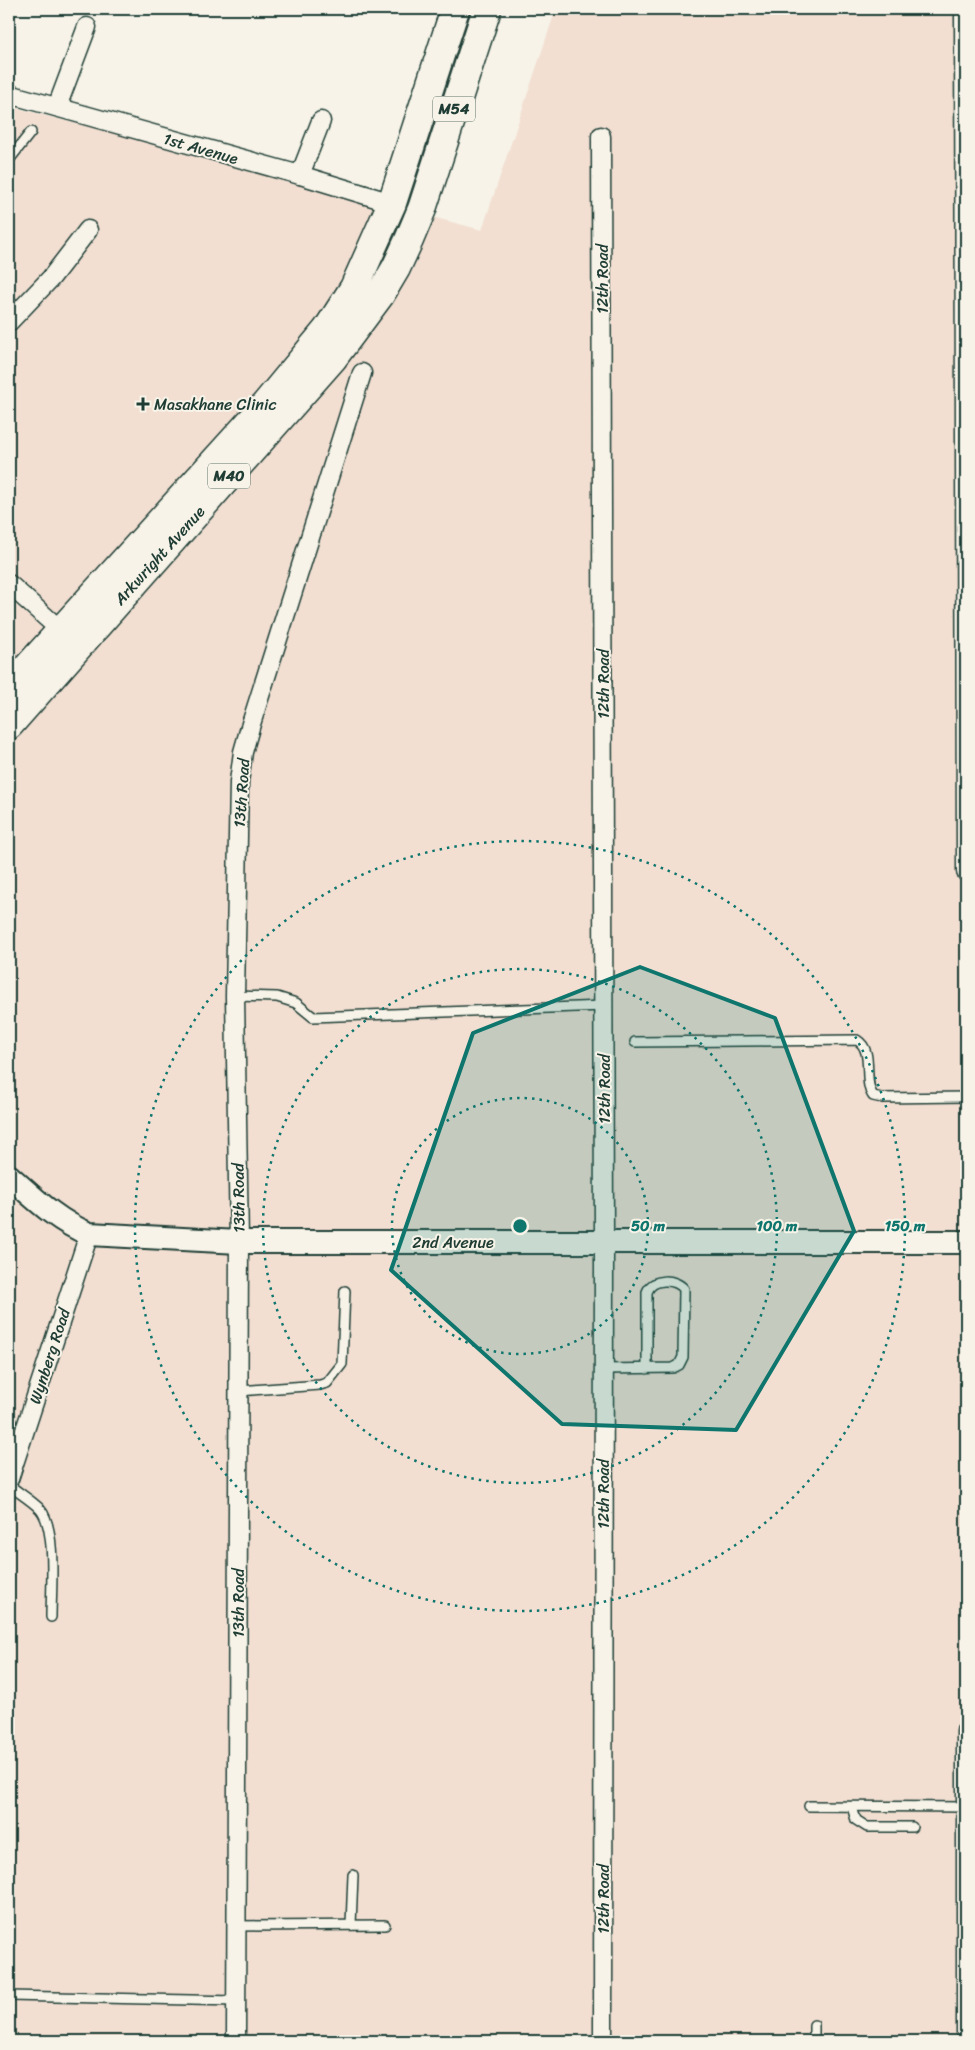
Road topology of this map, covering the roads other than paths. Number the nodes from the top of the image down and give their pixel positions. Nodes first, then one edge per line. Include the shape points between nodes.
1 (455, 9) edge
2 (487, 9) edge
3 (964, 9) edge
4 (87, 27) dead end
5 (9, 94) edge
6 (57, 107) junction
7 (321, 121) dead end
8 (31, 132) dead end
9 (601, 136) dead end
10 (9, 160) edge
11 (300, 175) junction
12 (392, 203) junction
13 (422, 209) joint
14 (88, 230) dead end
15 (9, 322) edge
16 (362, 373) dead end
17 (9, 584) edge
18 (69, 638) junction
19 (9, 688) edge
20 (9, 725) edge
21 (966, 872) edge
22 (235, 996) junction
23 (604, 1006) junction
24 (635, 1042) dead end
25 (966, 1097) edge
26 (9, 1176) edge
27 (89, 1234) junction
28 (239, 1242) junction
29 (604, 1242) junction
30 (966, 1242) edge
31 (345, 1291) dead end
32 (604, 1369) junction
33 (647, 1369) junction
34 (239, 1391) junction
35 (9, 1479) edge
36 (9, 1485) edge
37 (51, 1617) dead end
38 (966, 1731) edge
39 (809, 1806) dead end
40 (852, 1806) junction
41 (966, 1807) edge
42 (912, 1827) dead end
43 (352, 1875) dead end
44 (351, 1925) junction
45 (385, 1925) dead end
46 (236, 1926) junction
47 (9, 1996) edge
48 (236, 2001) junction
49 (814, 2026) dead end
50 (236, 2041) edge
51 (603, 2041) edge
52 (814, 2041) edge
53 (966, 2041) edge

1 - 12 main road, M54
2 - 13 main road, M54
3 - 21 street
4 - 6 street
5 - 6 street, 1st Avenue
6 - 11 street, 1st Avenue
7 - 11 street
8 - 10 lane
9 - 23 street, 12th Road
11 - 12 street, 1st Avenue
12 - 18 main road, Arkwright Avenue / M40 via 354,288 327,330
13 - 18 main road, Arkwright Avenue / M40 via 396,268 359,325 287,410
14 - 15 street via 51,278
16 - 22 street, 13th Road via 243,752 239,782
17 - 18 street
18 - 19 main road, Arkwright Avenue / M40
18 - 20 main road, Arkwright Avenue / M40
22 - 23 lane via 277,997 296,1003 313,1018
22 - 28 street, 13th Road
23 - 29 street, 12th Road
24 - 25 lane via 857,1040 864,1044 869,1090 873,1096
26 - 27 street via 53,1214
27 - 28 street, 2nd Avenue
27 - 35 street, Wynberg Road
28 - 29 street, 2nd Avenue
28 - 34 street, 13th Road
29 - 30 street, 2nd Avenue
29 - 32 street, 12th Road
31 - 34 lane via 342,1364 328,1383
32 - 33 lane
32 - 51 street, 12th Road
33 - 33 lane via 679,1365 684,1289 680,1284 655,1282 649,1286
34 - 46 street, 13th Road
36 - 37 lane via 40,1510 48,1523 51,1538
38 - 41 street
39 - 40 lane
40 - 41 lane
40 - 42 lane via 856,1820 867,1828
41 - 53 street
43 - 44 lane
44 - 45 lane
44 - 46 lane
46 - 48 street, 13th Road
47 - 48 lane
48 - 50 street, 13th Road
49 - 52 lane

